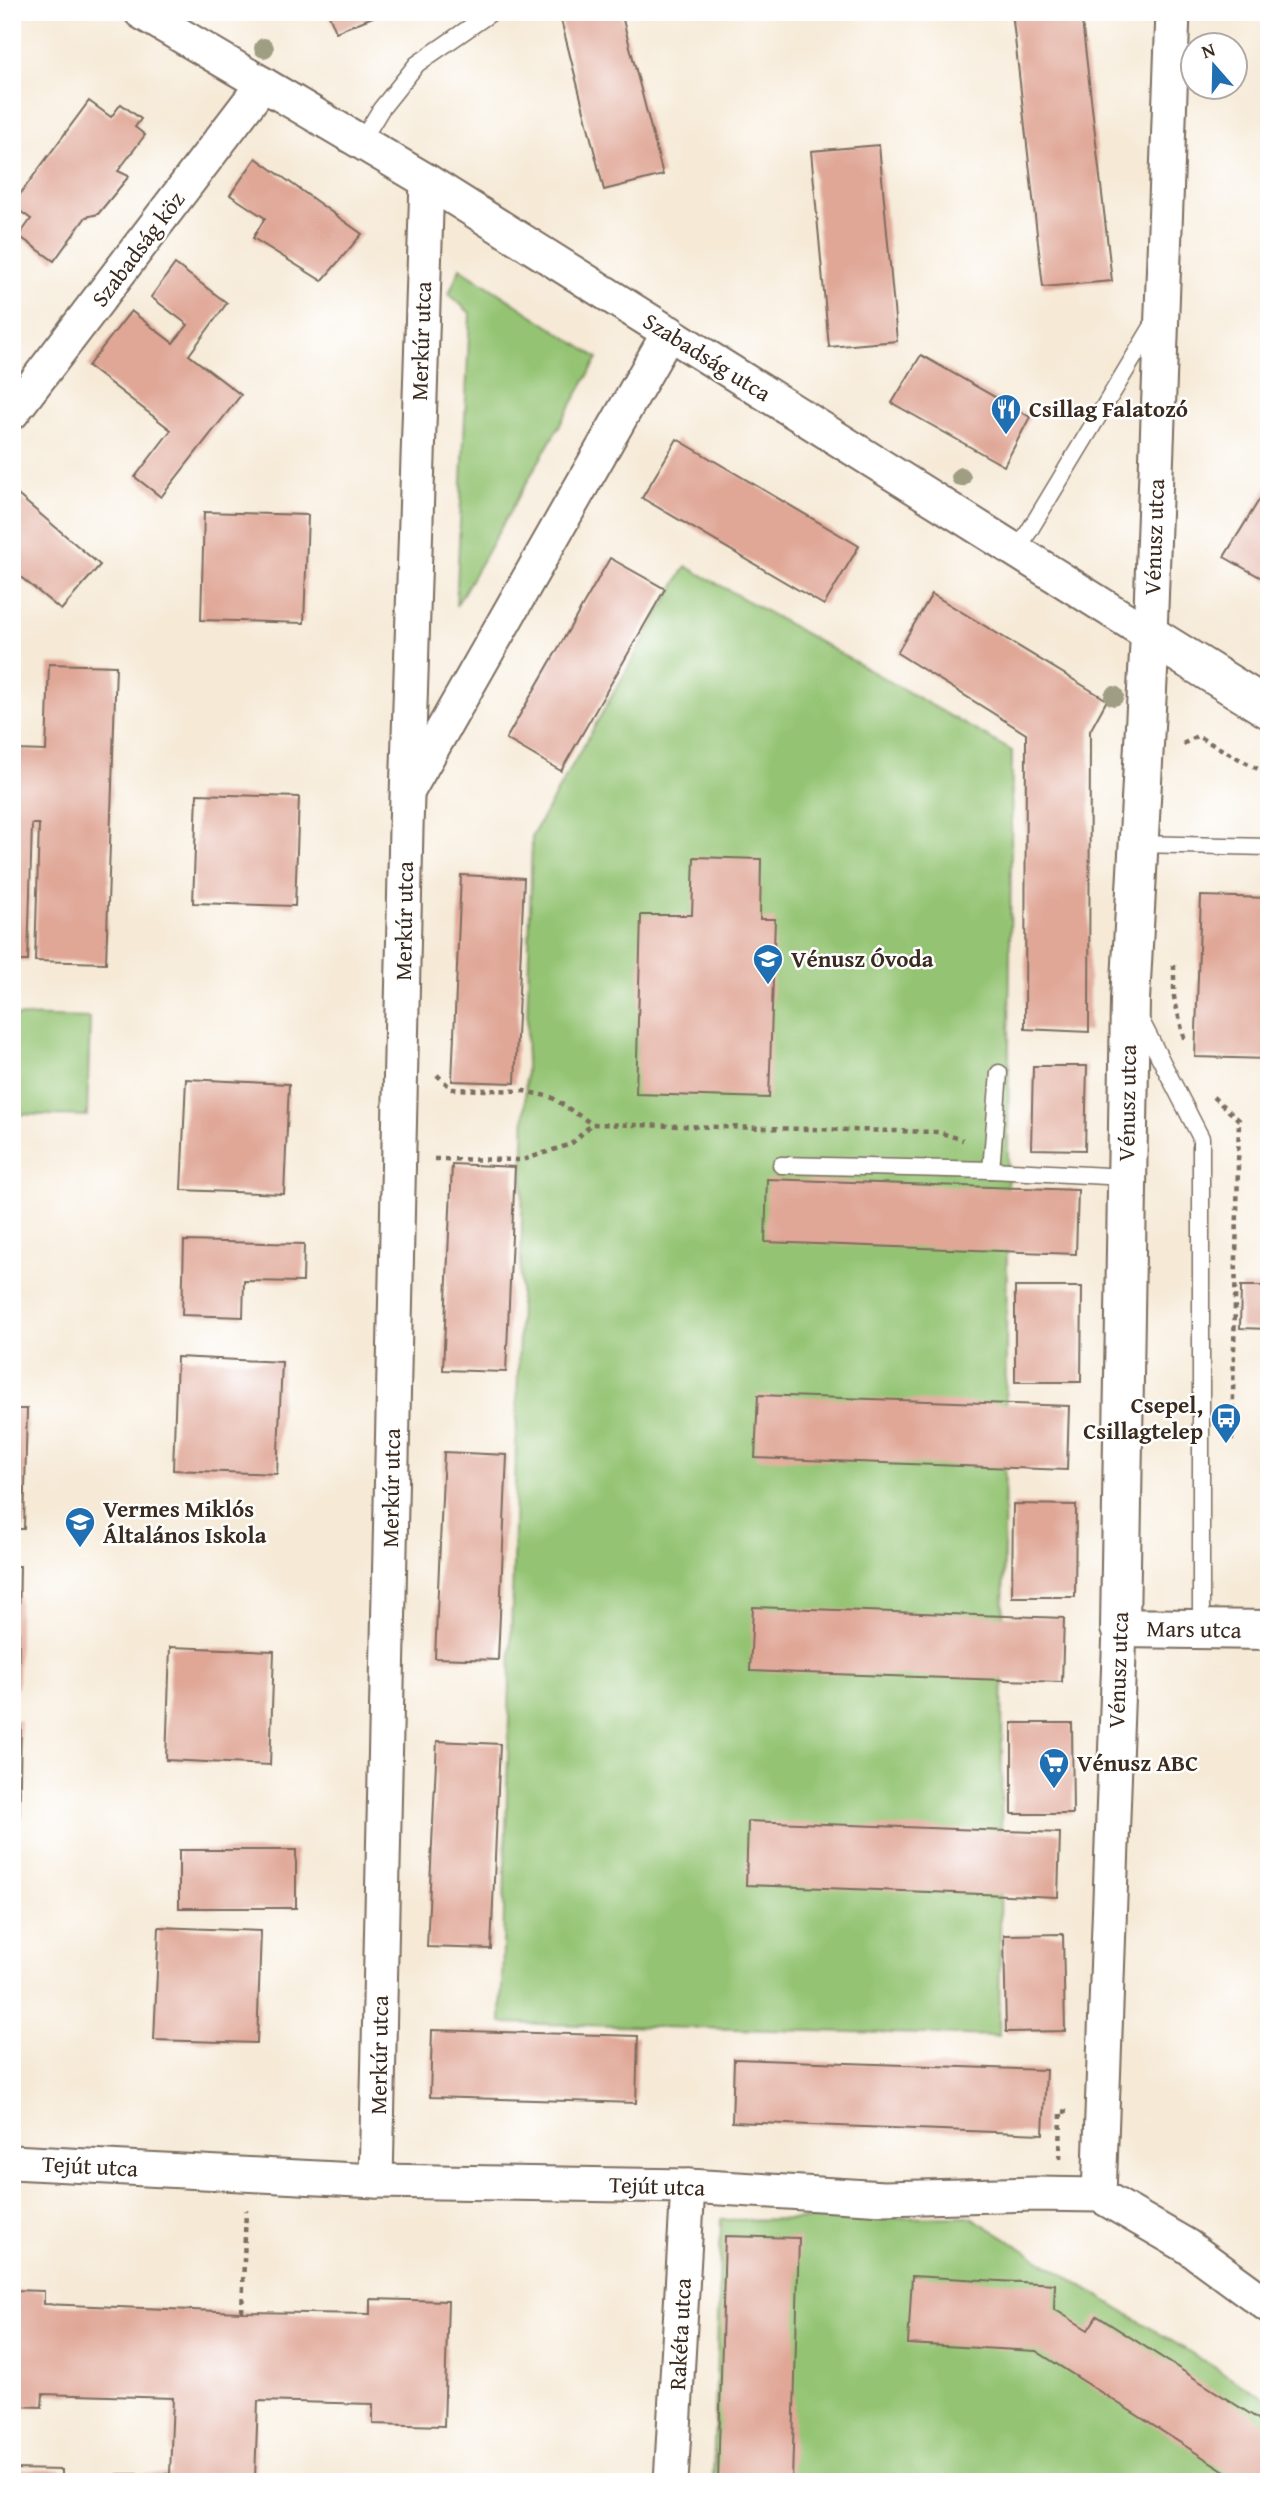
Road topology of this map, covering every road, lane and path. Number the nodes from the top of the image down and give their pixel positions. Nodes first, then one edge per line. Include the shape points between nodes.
1 (141, 12) edge
2 (492, 12) edge
3 (1173, 12) edge
4 (263, 85) junction
5 (361, 142) junction
6 (427, 181) junction
7 (1162, 311) junction
8 (669, 332) junction
9 (12, 413) edge
10 (1017, 551) junction
11 (1150, 635) junction
12 (1269, 709) edge
13 (1181, 746) dead end
14 (1269, 775) edge
15 (407, 795) junction
16 (1137, 844) junction
17 (1269, 847) edge
18 (1130, 1000) junction
19 (402, 1045) junction
20 (999, 1073) dead end
21 (592, 1124) junction
22 (993, 1149) junction
23 (398, 1158) junction
24 (782, 1165) dead end
25 (991, 1170) junction
26 (1126, 1177) junction
27 (1120, 1628) junction
28 (1201, 1629) junction
29 (1269, 1630) edge
30 (12, 2162) edge
31 (248, 2175) junction
32 (376, 2181) junction
33 (688, 2186) junction
34 (1099, 2195) junction
35 (1269, 2306) edge
36 (242, 2312) dead end
37 (671, 2482) edge

1 - 4 street, Szabadság utca
2 - 5 lane via 417,64
3 - 7 street, Vénusz utca
4 - 5 street, Szabadság utca
4 - 9 street, Szabadság köz
5 - 6 street, Szabadság utca
6 - 8 street, Szabadság utca
6 - 15 street, Merkúr utca
7 - 10 lane
7 - 11 street, Vénusz utca
8 - 10 street, Szabadság utca
8 - 15 street, Merkúr utca
10 - 11 street, Szabadság utca
11 - 12 street, Szabadság utca
11 - 16 street, Vénusz utca
13 - 14 path via 1197,736
15 - 19 street, Merkúr utca
16 - 17 lane
16 - 18 street, Vénusz utca
18 - 26 street, Vénusz utca
18 - 28 lane via 1201,1138
19 - 21 path via 452,1089 524,1091 551,1097
19 - 23 street, Merkúr utca
20 - 22 lane
21 - 22 path via 938,1132
21 - 23 path via 571,1144 523,1160
22 - 25 lane
23 - 32 street, Merkúr utca
24 - 25 lane
25 - 26 lane
26 - 27 street, Vénusz utca
27 - 28 street, Mars utca
27 - 34 street, Vénusz utca
28 - 29 street, Mars utca
30 - 31 street, Tejút utca
31 - 32 street, Tejút utca
31 - 36 path
32 - 33 street, Tejút utca
33 - 34 street, Tejút utca via 884,2198
33 - 37 street, Rakéta utca
34 - 35 street, Tejút utca via 1186,2246

